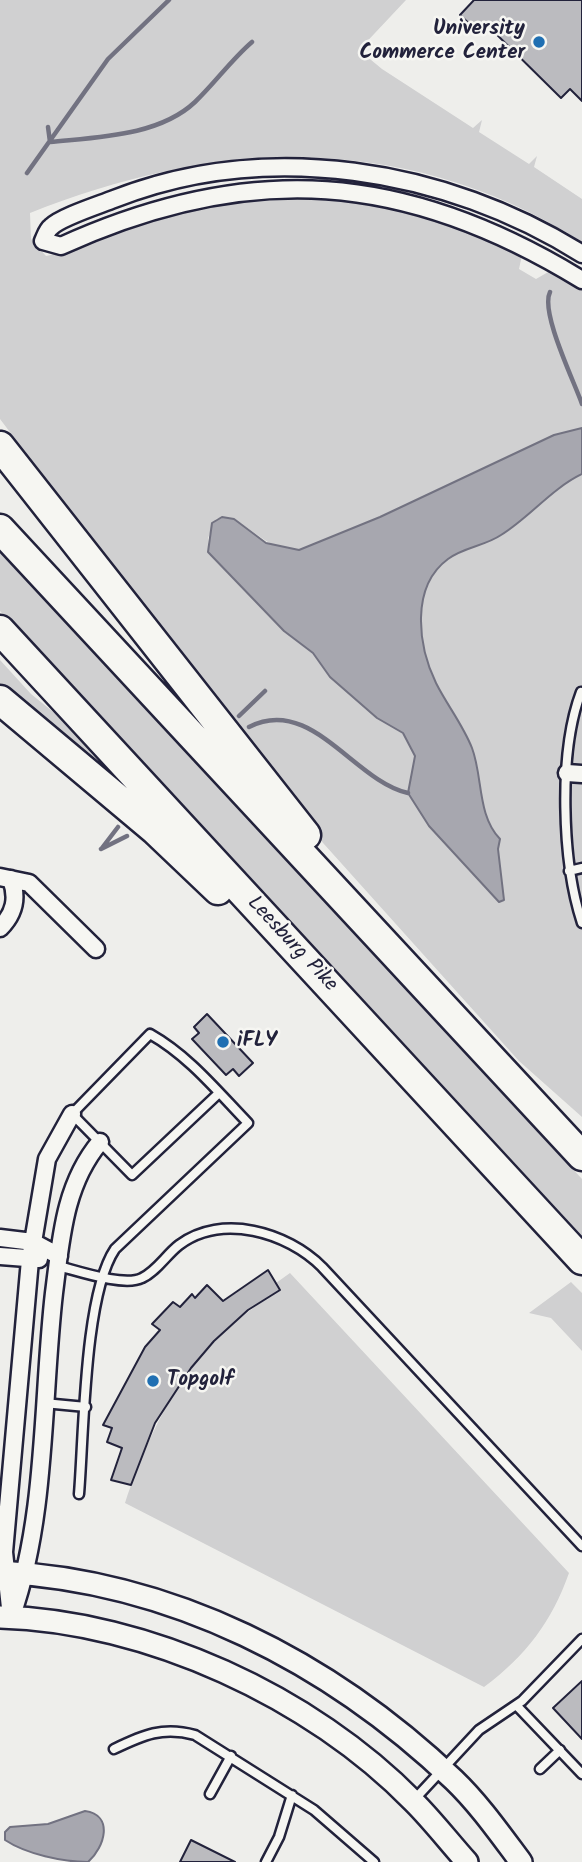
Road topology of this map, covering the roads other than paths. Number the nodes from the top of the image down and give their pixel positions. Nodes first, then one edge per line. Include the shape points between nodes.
1 (582, 254) edge
2 (582, 280) edge
3 (0, 446) edge
4 (0, 529) edge
5 (0, 630) edge
6 (581, 692) edge
7 (0, 700) edge
8 (574, 773) edge
9 (582, 868) edge
10 (569, 870) junction
11 (6, 878) edge
12 (582, 923) edge
13 (0, 928) edge
14 (96, 948) dead end
15 (486, 1053) junction
16 (219, 1093) junction
17 (72, 1114) junction
18 (450, 1117) junction
19 (100, 1142) junction
20 (582, 1156) edge
21 (0, 1238) edge
22 (33, 1242) junction
23 (0, 1256) edge
24 (30, 1260) junction
25 (582, 1260) edge
26 (59, 1261) junction
27 (102, 1276) junction
28 (16, 1400) junction
29 (44, 1403) junction
30 (86, 1407) junction
31 (79, 1494) dead end
32 (582, 1546) edge
33 (2, 1573) edge
34 (26, 1575) junction
35 (5, 1617) edge
36 (582, 1639) edge
37 (517, 1706) junction
38 (114, 1749) dead end
39 (560, 1750) junction
40 (231, 1756) junction
41 (540, 1769) dead end
42 (443, 1771) junction
43 (582, 1774) edge
44 (211, 1794) dead end
45 (292, 1795) junction
46 (413, 1801) junction
47 (266, 1862) edge
48 (374, 1862) edge
49 (467, 1862) edge
50 (521, 1862) edge

1 - 2 street via 506,213 435,187 371,173 305,168 207,175 134,191 51,226 43,241 61,246 125,218 203,197 335,190 400,200 464,219 526,247
3 - 15 highway via 333,868
4 - 15 highway
5 - 18 highway, Leesburg Pike
6 - 8 lane
7 - 18 highway via 155,830
8 - 10 lane
9 - 10 lane
10 - 12 lane
11 - 13 street via 17,897
11 - 14 street via 37,889
15 - 20 highway
16 - 17 lane via 172,1046 150,1034
16 - 19 lane via 132,1175
16 - 27 lane via 248,1123 115,1249
17 - 19 lane
17 - 22 street via 47,1159
18 - 25 highway, Leesburg Pike
19 - 26 street via 73,1185
21 - 22 street
22 - 24 street
22 - 26 street
23 - 24 street
24 - 26 street
24 - 28 street
26 - 27 lane
26 - 29 street
27 - 30 lane
27 - 32 lane via 129,1282 143,1278 179,1245 204,1233 250,1231 293,1244 314,1260
28 - 29 street
28 - 33 street
29 - 30 lane
29 - 34 street
30 - 31 lane
33 - 34 main road
33 - 35 street
34 - 35 street
34 - 42 main road via 134,1595 239,1631 331,1681
35 - 46 main road via 113,1634 239,1679 335,1736
36 - 37 lane
37 - 39 lane
37 - 42 lane via 479,1730
38 - 40 lane via 144,1735 176,1730 195,1735
39 - 41 lane
39 - 43 lane
40 - 44 lane
40 - 45 lane
42 - 46 lane
42 - 50 main road
45 - 47 lane
45 - 48 lane
46 - 49 main road

